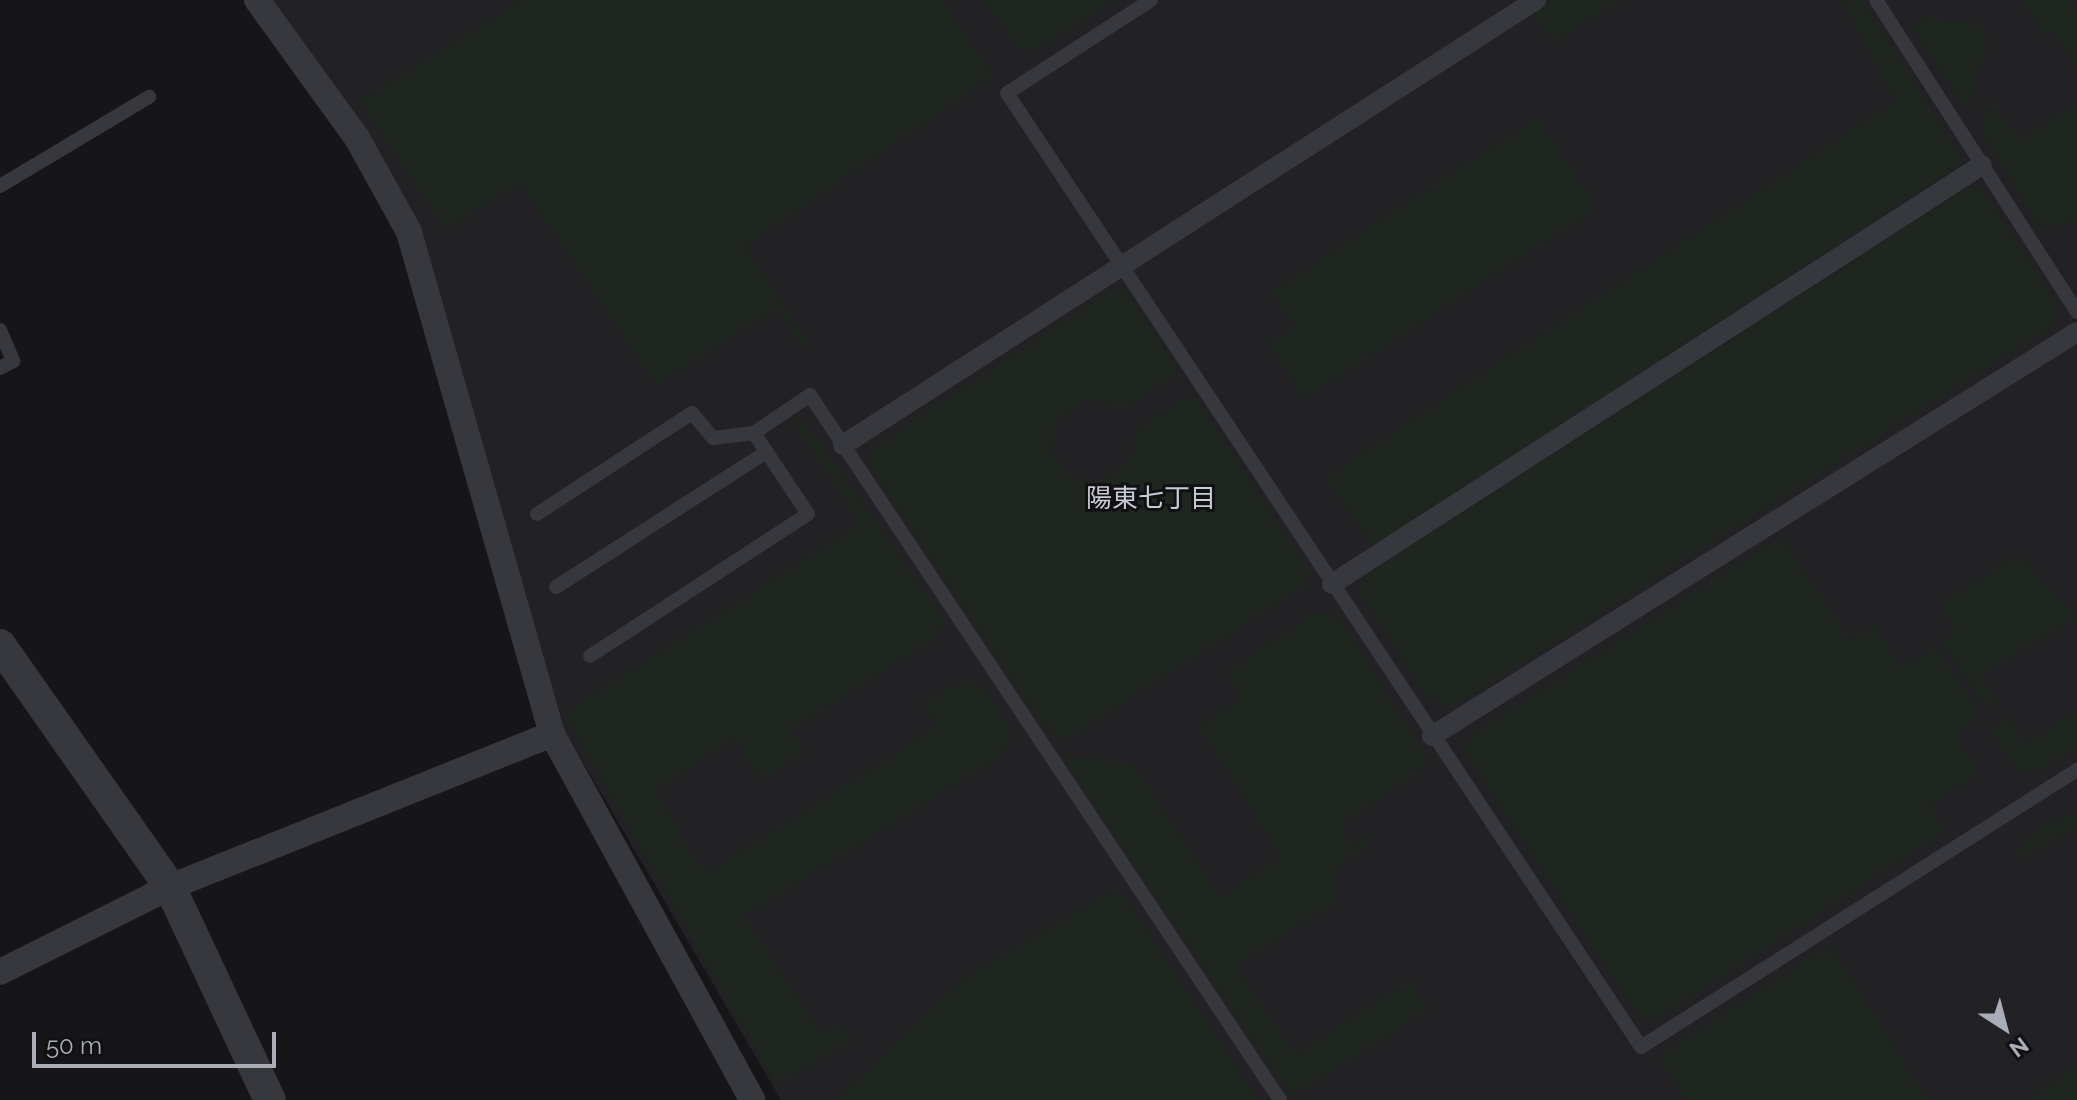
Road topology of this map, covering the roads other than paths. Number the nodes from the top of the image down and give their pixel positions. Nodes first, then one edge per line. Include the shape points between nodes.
1 (257, 0) edge
2 (1151, 0) edge
3 (1536, 0) edge
4 (1876, 0) edge
5 (149, 97) dead end
6 (1982, 165) junction
7 (0, 186) edge
8 (1125, 266) junction
9 (2077, 312) edge
10 (0, 330) edge
11 (2077, 332) edge
12 (0, 368) edge
13 (754, 433) junction
14 (843, 445) junction
15 (766, 452) junction
16 (537, 514) dead end
17 (1332, 584) junction
18 (556, 587) dead end
19 (0, 645) edge
20 (590, 656) dead end
21 (552, 734) junction
22 (1432, 736) junction
23 (2077, 770) edge
24 (170, 887) junction
25 (0, 972) edge
26 (270, 1100) edge
27 (752, 1100) edge
28 (1280, 1100) edge

1 - 21 street via 357,138 409,232
2 - 8 lane via 1007,93
3 - 8 street
4 - 6 lane
5 - 7 lane
6 - 9 lane
6 - 17 street
8 - 14 street
8 - 17 lane
10 - 12 lane via 13,361
11 - 22 street
13 - 14 lane via 810,395
13 - 15 lane
13 - 16 lane via 727,442 713,438 692,413
14 - 28 lane
15 - 18 lane
15 - 20 lane via 808,514
17 - 22 lane
19 - 24 street
21 - 24 street
21 - 27 street
22 - 23 lane via 1641,1047
24 - 25 street
24 - 26 street

